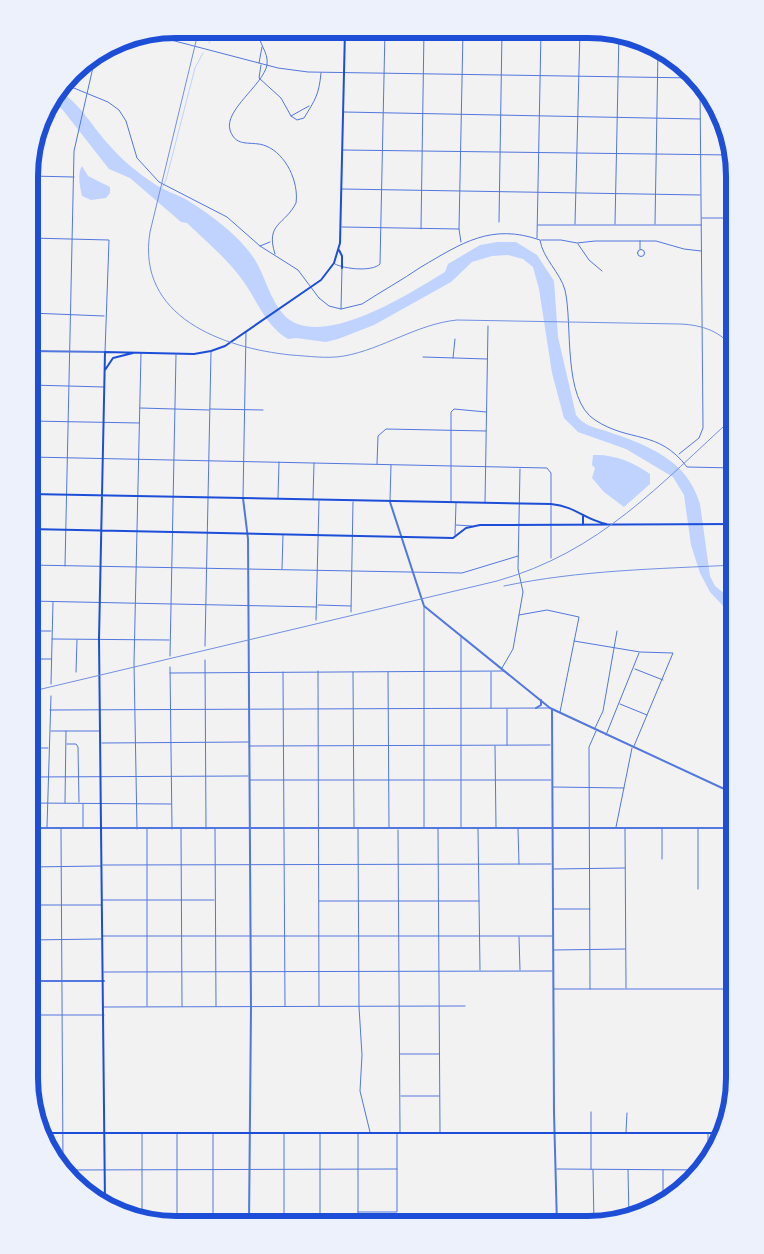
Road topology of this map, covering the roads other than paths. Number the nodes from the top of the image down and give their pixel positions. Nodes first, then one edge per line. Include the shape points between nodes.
1 (385, 37) edge
2 (424, 37) edge
3 (463, 37) edge
4 (502, 37) edge
5 (541, 37) edge
6 (562, 37) edge
7 (164, 38) edge
8 (258, 38) edge
9 (345, 38) edge
10 (580, 38) junction
11 (595, 38) edge
12 (619, 41) edge
13 (262, 47) junction
14 (658, 56) edge
15 (93, 64) edge
16 (260, 64) junction
17 (267, 66) junction
18 (321, 72) junction
19 (344, 73) junction
20 (384, 73) junction
21 (423, 73) junction
22 (462, 74) junction
23 (501, 75) junction
24 (540, 75) junction
25 (579, 76) junction
26 (618, 77) junction
27 (259, 78) junction
28 (657, 78) junction
29 (686, 78) edge
30 (70, 87) edge
31 (86, 94) junction
32 (700, 94) edge
33 (310, 105) junction
34 (343, 112) junction
35 (384, 112) junction
36 (423, 113) junction
37 (462, 114) junction
38 (500, 114) junction
39 (539, 114) junction
40 (578, 115) junction
41 (291, 116) junction
42 (618, 116) junction
43 (656, 117) junction
44 (700, 119) junction
45 (342, 150) junction
46 (383, 151) junction
47 (422, 151) junction
48 (461, 152) junction
49 (499, 152) junction
50 (539, 153) junction
51 (578, 154) junction
52 (617, 155) junction
53 (655, 155) junction
54 (725, 155) edge
55 (700, 156) junction
56 (38, 176) edge
57 (74, 178) junction
58 (342, 189) junction
59 (383, 189) junction
60 (421, 190) junction
61 (460, 191) junction
62 (499, 192) junction
63 (538, 192) junction
64 (577, 192) junction
65 (616, 194) junction
66 (655, 194) junction
67 (701, 195) junction
68 (701, 218) junction
69 (726, 218) edge
70 (499, 222) dead end
71 (538, 224) junction
72 (575, 224) junction
73 (615, 224) junction
74 (655, 224) junction
75 (701, 225) junction
76 (341, 228) junction
77 (381, 228) junction
78 (420, 229) junction
79 (459, 230) junction
80 (38, 238) edge
81 (537, 238) junction
82 (72, 239) junction
83 (540, 240) junction
84 (640, 241) junction
85 (271, 242) junction
86 (462, 243) junction
87 (577, 244) junction
88 (260, 246) junction
89 (339, 250) junction
90 (640, 250) dead end
91 (701, 251) junction
92 (275, 255) junction
93 (334, 264) junction
94 (342, 268) junction
95 (602, 271) dead end
96 (310, 288) junction
97 (341, 310) junction
98 (38, 313) edge
99 (70, 315) junction
100 (106, 316) junction
101 (488, 326) dead end
102 (246, 331) junction
103 (454, 339) dead end
104 (38, 351) edge
105 (211, 351) junction
106 (70, 352) junction
107 (105, 352) junction
108 (136, 352) junction
109 (141, 352) junction
110 (176, 354) junction
111 (423, 358) dead end
112 (453, 359) junction
113 (488, 359) junction
114 (105, 370) junction
115 (38, 385) edge
116 (68, 386) junction
117 (104, 387) junction
118 (139, 408) junction
119 (175, 409) junction
120 (210, 409) junction
121 (245, 409) junction
122 (263, 410) dead end
123 (487, 412) junction
124 (38, 421) edge
125 (68, 422) junction
126 (104, 422) junction
127 (140, 423) junction
128 (451, 430) junction
129 (487, 431) junction
130 (679, 455) junction
131 (38, 457) edge
132 (67, 458) junction
133 (103, 459) junction
134 (139, 459) junction
135 (173, 460) junction
136 (208, 460) junction
137 (244, 461) junction
138 (279, 462) junction
139 (314, 463) junction
140 (377, 464) junction
141 (391, 465) junction
142 (451, 466) junction
143 (486, 467) junction
144 (520, 468) junction
145 (726, 468) edge
146 (38, 494) edge
147 (66, 494) junction
148 (103, 495) junction
149 (138, 496) junction
150 (173, 497) junction
151 (208, 497) junction
152 (243, 498) junction
153 (278, 499) junction
154 (313, 500) junction
155 (319, 500) junction
156 (353, 501) junction
157 (390, 502) junction
158 (451, 503) junction
159 (456, 503) junction
160 (485, 504) junction
161 (519, 504) junction
162 (551, 504) junction
163 (583, 515) junction
164 (726, 524) edge
165 (455, 525) junction
166 (519, 525) junction
167 (551, 525) junction
168 (583, 525) junction
169 (608, 525) junction
170 (475, 526) junction
171 (38, 529) edge
172 (66, 530) junction
173 (102, 531) junction
174 (138, 532) junction
175 (172, 532) junction
176 (207, 533) junction
177 (248, 534) junction
178 (283, 534) junction
179 (318, 535) junction
180 (353, 536) junction
181 (400, 537) junction
182 (455, 537) junction
183 (518, 556) junction
184 (551, 558) dead end
185 (38, 565) edge
186 (65, 566) junction
187 (100, 567) junction
188 (136, 567) junction
189 (171, 568) junction
190 (206, 568) junction
191 (248, 569) junction
192 (282, 570) junction
193 (317, 571) junction
194 (352, 571) junction
195 (412, 573) junction
196 (38, 601) edge
197 (53, 601) junction
198 (100, 603) junction
199 (136, 604) junction
200 (170, 604) junction
201 (205, 605) junction
202 (248, 606) junction
203 (317, 606) junction
204 (351, 606) junction
205 (424, 606) junction
206 (351, 612) dead end
207 (519, 615) junction
208 (316, 620) dead end
209 (38, 631) edge
210 (52, 631) junction
211 (617, 632) dead end
212 (461, 636) junction
213 (52, 638) junction
214 (76, 639) junction
215 (99, 639) junction
216 (135, 640) junction
217 (170, 640) junction
218 (574, 641) junction
219 (205, 646) dead end
220 (614, 648) junction
221 (640, 652) junction
222 (170, 656) dead end
223 (38, 658) edge
224 (52, 659) junction
225 (205, 660) dead end
226 (170, 667) dead end
227 (634, 668) junction
228 (502, 669) junction
229 (318, 671) junction
230 (353, 671) junction
231 (388, 671) junction
232 (423, 671) junction
233 (461, 671) junction
234 (491, 671) junction
235 (505, 671) junction
236 (76, 672) dead end
237 (248, 672) junction
238 (283, 672) junction
239 (170, 673) junction
240 (205, 673) junction
241 (664, 680) junction
242 (51, 684) dead end
243 (51, 696) dead end
244 (540, 700) junction
245 (620, 704) junction
246 (171, 708) junction
247 (205, 708) junction
248 (353, 708) junction
249 (388, 708) junction
250 (423, 708) junction
251 (460, 708) junction
252 (491, 708) junction
253 (507, 708) junction
254 (536, 708) junction
255 (551, 708) junction
256 (136, 709) junction
257 (248, 709) junction
258 (283, 709) junction
259 (319, 709) junction
260 (50, 710) junction
261 (100, 710) junction
262 (560, 713) junction
263 (648, 716) junction
264 (596, 730) junction
265 (50, 731) junction
266 (66, 731) junction
267 (101, 731) junction
268 (606, 735) junction
269 (137, 742) junction
270 (171, 742) junction
271 (205, 742) junction
272 (249, 742) junction
273 (101, 743) junction
274 (66, 744) junction
275 (354, 745) junction
276 (389, 745) junction
277 (423, 745) junction
278 (460, 745) junction
279 (495, 745) junction
280 (507, 745) junction
281 (552, 745) junction
282 (249, 746) junction
283 (284, 746) junction
284 (318, 746) junction
285 (633, 747) junction
286 (38, 748) edge
287 (49, 748) junction
288 (137, 776) junction
289 (171, 776) junction
290 (206, 776) junction
291 (249, 776) junction
292 (38, 777) edge
293 (48, 777) junction
294 (66, 777) junction
295 (78, 777) junction
296 (101, 777) junction
297 (249, 780) junction
298 (284, 780) junction
299 (319, 780) junction
300 (354, 780) junction
301 (389, 780) junction
302 (424, 780) junction
303 (461, 780) junction
304 (495, 780) junction
305 (552, 780) junction
306 (552, 787) junction
307 (589, 787) junction
308 (624, 788) junction
309 (726, 790) edge
310 (38, 803) edge
311 (48, 803) junction
312 (65, 803) junction
313 (79, 803) junction
314 (83, 803) junction
315 (102, 804) junction
316 (137, 804) junction
317 (171, 804) junction
318 (38, 828) edge
319 (47, 828) junction
320 (61, 828) junction
321 (83, 828) junction
322 (102, 828) junction
323 (424, 828) junction
324 (438, 828) junction
325 (496, 828) junction
326 (518, 828) junction
327 (552, 828) junction
328 (589, 828) junction
329 (616, 828) junction
330 (625, 828) junction
331 (662, 828) junction
332 (698, 828) junction
333 (726, 828) edge
334 (137, 829) junction
335 (146, 829) junction
336 (172, 829) junction
337 (181, 829) junction
338 (206, 829) junction
339 (215, 829) junction
340 (250, 829) junction
341 (284, 829) junction
342 (319, 829) junction
343 (354, 829) junction
344 (358, 829) junction
345 (389, 829) junction
346 (398, 829) junction
347 (461, 829) junction
348 (478, 829) junction
349 (662, 859) dead end
350 (519, 864) junction
351 (553, 864) junction
352 (147, 865) junction
353 (181, 865) junction
354 (215, 865) junction
355 (250, 865) junction
356 (284, 865) junction
357 (318, 865) junction
358 (358, 865) junction
359 (399, 865) junction
360 (439, 865) junction
361 (478, 865) junction
362 (61, 866) junction
363 (102, 866) junction
364 (38, 867) edge
365 (626, 868) junction
366 (553, 869) junction
367 (590, 869) junction
368 (698, 889) dead end
369 (102, 900) junction
370 (147, 900) junction
371 (215, 900) junction
372 (359, 900) junction
373 (399, 900) junction
374 (439, 900) junction
375 (479, 900) junction
376 (181, 901) junction
377 (318, 901) junction
378 (38, 905) edge
379 (62, 905) junction
380 (102, 905) junction
381 (553, 909) junction
382 (590, 909) junction
383 (147, 936) junction
384 (181, 936) junction
385 (216, 936) junction
386 (250, 936) junction
387 (284, 936) junction
388 (319, 936) junction
389 (359, 936) junction
390 (399, 936) junction
391 (439, 936) junction
392 (479, 936) junction
393 (519, 936) junction
394 (553, 936) junction
395 (103, 938) junction
396 (62, 939) junction
397 (38, 940) edge
398 (626, 949) junction
399 (553, 950) junction
400 (590, 950) junction
401 (216, 971) junction
402 (359, 971) junction
403 (399, 971) junction
404 (439, 971) junction
405 (480, 971) junction
406 (520, 971) junction
407 (553, 971) junction
408 (104, 972) junction
409 (147, 972) junction
410 (182, 972) junction
411 (250, 972) junction
412 (285, 972) junction
413 (319, 972) junction
414 (38, 981) edge
415 (62, 981) junction
416 (104, 981) junction
417 (590, 989) junction
418 (626, 989) junction
419 (726, 989) edge
420 (553, 990) junction
421 (285, 1006) junction
422 (319, 1006) junction
423 (400, 1006) junction
424 (439, 1006) junction
425 (465, 1006) dead end
426 (104, 1007) junction
427 (147, 1007) junction
428 (182, 1007) junction
429 (216, 1007) junction
430 (250, 1007) junction
431 (359, 1007) junction
432 (38, 1015) edge
433 (63, 1015) junction
434 (104, 1015) junction
435 (400, 1054) junction
436 (440, 1054) junction
437 (400, 1096) junction
438 (440, 1096) junction
439 (591, 1112) dead end
440 (628, 1113) dead end
441 (106, 1132) junction
442 (213, 1132) junction
443 (398, 1132) junction
444 (555, 1132) junction
445 (591, 1132) junction
446 (49, 1133) edge
447 (64, 1133) junction
448 (142, 1133) junction
449 (177, 1133) junction
450 (249, 1133) junction
451 (284, 1133) junction
452 (320, 1133) junction
453 (358, 1133) junction
454 (370, 1133) junction
455 (440, 1133) junction
456 (626, 1133) junction
457 (708, 1133) junction
458 (715, 1133) edge
459 (708, 1147) edge
460 (64, 1160) edge
461 (397, 1169) junction
462 (556, 1169) junction
463 (72, 1170) edge
464 (105, 1170) junction
465 (142, 1170) junction
466 (177, 1170) junction
467 (213, 1170) junction
468 (249, 1170) junction
469 (284, 1170) junction
470 (320, 1170) junction
471 (358, 1170) junction
472 (592, 1170) junction
473 (628, 1170) junction
474 (663, 1170) junction
475 (692, 1170) edge
476 (663, 1195) edge
477 (105, 1197) edge
478 (629, 1210) edge
479 (142, 1212) edge
480 (358, 1212) junction
481 (177, 1216) edge
482 (213, 1216) edge
483 (249, 1216) edge
484 (284, 1216) edge
485 (320, 1216) edge
486 (358, 1216) edge
487 (557, 1216) edge
488 (594, 1216) edge

1 - 20 street
2 - 21 street
3 - 22 street
4 - 23 street
5 - 24 street
6 - 10 street
7 - 16 street
8 - 13 street
9 - 19 main road
10 - 11 street
10 - 25 street
12 - 26 street
13 - 16 street
13 - 17 street via 267,52
14 - 28 street
15 - 31 street
16 - 17 street
16 - 27 street
17 - 18 street
17 - 27 street
18 - 19 street
18 - 33 street via 319,93
19 - 20 street
19 - 34 main road
20 - 21 street
20 - 35 street
21 - 22 street
21 - 36 street
22 - 23 street
22 - 37 street
23 - 24 street
23 - 38 street
24 - 25 street
24 - 39 street
25 - 26 street
25 - 40 street
26 - 28 street
26 - 42 street
27 - 41 street via 281,98
27 - 85 street via 233,114 230,128 240,143 262,144 275,151 295,183 296,203 275,226
28 - 29 street
28 - 43 street
30 - 31 street
31 - 57 street via 76,135
31 - 88 street via 108,102 122,113 136,158 159,182 227,216
32 - 44 street
33 - 41 street
33 - 41 street via 303,119
34 - 35 street
34 - 45 main road
35 - 36 street
35 - 46 street
36 - 37 street
36 - 47 street
37 - 38 street
37 - 48 street
38 - 39 street
38 - 49 street
39 - 40 street
39 - 50 street
40 - 42 street
40 - 51 street
42 - 43 street
42 - 52 street
43 - 44 street
43 - 53 street
44 - 55 street
45 - 46 street
45 - 58 main road
46 - 47 street
46 - 59 street
47 - 48 street
47 - 60 street
48 - 49 street
48 - 61 street
49 - 50 street
49 - 62 street
50 - 51 street
50 - 63 street
51 - 52 street
51 - 64 street
52 - 53 street
52 - 65 street
53 - 55 street
53 - 66 street
54 - 55 street
55 - 67 street
56 - 57 street
57 - 82 street
58 - 59 street
58 - 76 main road
59 - 60 street
59 - 77 street
60 - 61 street
60 - 78 street
61 - 62 street
61 - 79 street
62 - 63 street
62 - 70 street
63 - 64 street
63 - 71 street
64 - 65 street
64 - 72 street
65 - 66 street
65 - 73 street
66 - 67 street
66 - 74 street
67 - 68 street
68 - 69 street
68 - 75 street
71 - 72 street
71 - 81 street
72 - 73 street
73 - 74 street
74 - 75 street
75 - 91 street
76 - 77 street
76 - 89 main road
77 - 78 street
77 - 94 street via 379,266
78 - 79 street
79 - 86 street
80 - 82 street
81 - 83 street
81 - 86 street via 499,232
82 - 99 street
82 - 100 street via 109,240
83 - 87 street
83 - 130 street via 566,293 571,360 583,410 602,424 658,442
84 - 87 street
84 - 90 street
84 - 91 street via 660,241
85 - 88 street
85 - 92 street
86 - 97 street via 362,304
87 - 95 street
88 - 92 street
89 - 93 main road
89 - 94 main road
91 - 130 street via 703,428 699,438
92 - 96 street via 301,272
93 - 94 street
93 - 96 main road
94 - 97 street
96 - 97 street via 327,305
96 - 102 main road
98 - 99 street
99 - 100 street
99 - 106 street
100 - 107 street
101 - 113 street
102 - 105 main road
102 - 121 street
103 - 112 street
104 - 106 street
105 - 110 main road
105 - 120 street
106 - 107 street
106 - 116 street
107 - 108 main road
107 - 114 main road
108 - 109 main road
108 - 114 main road via 116,356
109 - 110 main road
109 - 118 street
110 - 119 street
111 - 112 street
112 - 113 street
113 - 123 street
114 - 117 main road
115 - 116 street
116 - 117 street
116 - 125 street
117 - 126 main road
118 - 119 street
118 - 127 street
119 - 120 street
119 - 135 street
120 - 121 street
120 - 136 street
121 - 122 street
121 - 137 street
123 - 128 street via 452,410
123 - 129 street
124 - 125 street
125 - 126 street
125 - 132 street
126 - 127 street
126 - 133 main road
127 - 134 street
128 - 129 street
128 - 140 street via 382,430 378,436
128 - 142 street
129 - 143 street
130 - 145 street via 688,467
131 - 132 street
132 - 133 street
132 - 147 street
133 - 134 street
133 - 148 main road
134 - 135 street
134 - 149 street
135 - 136 street
135 - 150 street
136 - 137 street
136 - 151 street
137 - 138 street
137 - 152 street
138 - 139 street
138 - 153 street
139 - 140 street
139 - 154 street
140 - 141 street
141 - 142 street
141 - 157 street
142 - 143 street
142 - 158 street
143 - 144 street
143 - 160 street
144 - 161 street
144 - 162 street via 549,469
146 - 147 main road
147 - 148 main road
147 - 172 street
148 - 149 main road
148 - 173 main road
149 - 150 main road
149 - 174 street
150 - 151 main road
150 - 175 street
151 - 152 main road
151 - 176 street
152 - 153 main road
152 - 177 street
153 - 154 main road
154 - 155 main road
155 - 156 main road
155 - 179 street
156 - 157 main road
156 - 180 street
157 - 158 main road
157 - 181 street
158 - 159 main road
159 - 160 main road
159 - 165 street
160 - 161 main road
161 - 162 main road
161 - 166 street
162 - 163 main road via 568,506
162 - 167 street
163 - 168 main road
163 - 169 main road
164 - 169 main road
165 - 170 street
165 - 182 street
166 - 167 main road
166 - 170 main road
166 - 183 street
167 - 168 main road
167 - 184 street
168 - 169 main road
170 - 182 main road via 466,528
171 - 172 main road
172 - 173 main road
172 - 186 street
173 - 174 main road
173 - 187 main road
174 - 175 main road
174 - 188 street
175 - 176 main road
175 - 189 street
176 - 177 main road
176 - 190 street
177 - 178 main road
177 - 191 street
178 - 179 main road
178 - 192 street
179 - 180 main road
179 - 193 street
180 - 181 main road
180 - 194 street
181 - 182 main road
181 - 195 street
183 - 195 street via 464,572
183 - 207 street via 523,587
185 - 186 street
186 - 187 street
187 - 188 street
187 - 198 main road
188 - 189 street
188 - 199 street
189 - 190 street
189 - 200 street
190 - 191 street
190 - 201 street
191 - 192 street
191 - 202 street
192 - 193 street
193 - 194 street
193 - 203 street
194 - 195 street
194 - 204 street
195 - 205 street
196 - 197 street
197 - 198 street
197 - 210 street
198 - 199 street
198 - 215 main road
199 - 200 street
199 - 216 street
200 - 201 street
200 - 217 street
201 - 202 street
201 - 219 street
202 - 203 street
202 - 237 street
203 - 204 street
203 - 208 street
204 - 206 street
205 - 212 street
205 - 232 street
207 - 218 street via 547,610 578,617
207 - 228 street via 513,650
209 - 210 street
210 - 213 street
211 - 220 street
212 - 228 street
212 - 233 street
213 - 214 street
213 - 224 street
214 - 215 street
214 - 236 street
215 - 216 street
215 - 261 main road
216 - 217 street
216 - 256 street
217 - 222 street
218 - 220 street
218 - 262 street
220 - 221 street
220 - 264 street via 603,711
221 - 227 street
221 - 241 street via 674,653
223 - 224 street
224 - 242 street
225 - 240 street
226 - 239 street
227 - 241 street
227 - 245 street
228 - 235 street
229 - 230 street
229 - 238 street
229 - 259 street
230 - 231 street
230 - 248 street
231 - 232 street
231 - 249 street
232 - 233 street
232 - 250 street
233 - 234 street
233 - 251 street
234 - 235 street
234 - 252 street
235 - 244 street
237 - 238 street
237 - 240 street
237 - 257 street
238 - 258 street
239 - 240 street
239 - 246 street
240 - 247 street
241 - 263 street
243 - 260 street
244 - 254 street via 541,705
244 - 255 street
245 - 263 street
245 - 268 street
246 - 247 street
246 - 256 street
246 - 270 street
247 - 257 street
247 - 271 street
248 - 249 street
248 - 259 street
248 - 275 street
249 - 250 street
249 - 276 street
250 - 251 street
250 - 277 street
251 - 252 street
251 - 278 street
252 - 253 street
253 - 254 street
253 - 280 street
254 - 255 street
255 - 262 street
255 - 281 street
256 - 261 street
256 - 269 street
257 - 258 street
257 - 272 street
258 - 259 street
258 - 283 street
259 - 284 street
260 - 261 street
260 - 265 street
261 - 267 main road
262 - 264 street
263 - 285 street
264 - 268 street
264 - 307 street via 588,747
265 - 266 street
265 - 287 street
266 - 267 street
266 - 274 street
267 - 273 main road
268 - 285 street
269 - 270 street
269 - 273 street
269 - 288 street
270 - 271 street
270 - 289 street
271 - 272 street
271 - 290 street
272 - 282 street
273 - 296 main road
274 - 294 street
274 - 295 street via 78,746
275 - 276 street
275 - 284 street
275 - 300 street
276 - 277 street
276 - 301 street
277 - 278 street
277 - 302 street
278 - 279 street
278 - 303 street
279 - 280 street
279 - 304 street
280 - 281 street
281 - 305 street
282 - 283 street
282 - 291 street
283 - 284 street
283 - 298 street
284 - 299 street
285 - 308 street
285 - 309 street
286 - 287 street
287 - 293 street
288 - 289 street
288 - 296 street
288 - 316 street
289 - 290 street
289 - 317 street
290 - 291 street
290 - 338 street
291 - 297 street
292 - 293 street
293 - 294 street
293 - 311 street
294 - 295 street
294 - 312 street
295 - 296 street
295 - 313 street
296 - 315 main road
297 - 298 street
297 - 340 street
298 - 299 street
298 - 341 street
299 - 300 street
299 - 342 street
300 - 301 street
300 - 343 street
301 - 302 street
301 - 345 street
302 - 303 street
302 - 323 street
303 - 304 street
303 - 347 street
304 - 305 street
304 - 325 street
305 - 306 street
306 - 307 street
306 - 327 street
307 - 308 street
307 - 328 street
308 - 329 street
310 - 311 street
311 - 312 street
311 - 319 street
312 - 313 street
313 - 314 street
314 - 315 street
314 - 321 street
315 - 316 street
315 - 322 main road
316 - 317 street
316 - 334 street
317 - 336 street
318 - 319 street
319 - 320 street
320 - 321 street
320 - 362 street
321 - 322 street
322 - 334 street
322 - 363 main road
323 - 324 street
323 - 346 street
324 - 347 street
324 - 360 street
325 - 326 street
325 - 348 street
326 - 327 street
326 - 350 street
327 - 328 street
327 - 351 street
328 - 329 street
328 - 367 street
329 - 330 street
330 - 331 street
330 - 365 street
331 - 332 street
331 - 349 street
332 - 333 street
332 - 368 street
334 - 335 street
335 - 336 street
335 - 352 street
336 - 337 street
337 - 338 street
337 - 353 street
338 - 339 street
339 - 340 street
339 - 354 street
340 - 341 street
340 - 355 street
341 - 342 street
341 - 356 street
342 - 343 street
342 - 357 street
343 - 344 street
344 - 345 street
344 - 358 street
345 - 346 street
346 - 359 street
347 - 348 street
348 - 361 street
350 - 351 street
350 - 361 street
351 - 366 street
352 - 353 street
352 - 363 street
352 - 370 street
353 - 354 street
353 - 376 street
354 - 355 street
354 - 371 street
355 - 356 street
355 - 386 street
356 - 357 street
356 - 387 street
357 - 358 street
357 - 377 street
358 - 359 street
358 - 372 street
359 - 360 street
359 - 373 street
360 - 361 street
360 - 374 street
361 - 375 street
362 - 363 street
362 - 364 street
362 - 379 street
363 - 369 main road
365 - 367 street
365 - 398 street
366 - 367 street
366 - 381 street
367 - 382 street
369 - 370 street
369 - 380 main road
370 - 376 street
370 - 383 street
371 - 376 street
371 - 385 street
372 - 373 street
372 - 377 street
372 - 389 street
373 - 374 street
373 - 390 street
374 - 375 street
374 - 391 street
375 - 392 street
376 - 384 street
377 - 388 street
378 - 379 street
379 - 380 street
379 - 396 street
380 - 395 main road
381 - 382 street
381 - 394 street
382 - 400 street
383 - 384 street
383 - 395 street
383 - 409 street
384 - 385 street
384 - 410 street
385 - 386 street
385 - 401 street
386 - 387 street
386 - 411 street
387 - 388 street
387 - 412 street
388 - 389 street
388 - 413 street
389 - 390 street
389 - 402 street
390 - 391 street
390 - 403 street
391 - 392 street
391 - 404 street
392 - 393 street
392 - 405 street
393 - 394 street
393 - 406 street
394 - 399 street
395 - 396 street
395 - 408 main road
396 - 397 street
396 - 415 street
398 - 400 street
398 - 418 street
399 - 400 street
399 - 407 street
400 - 417 street
401 - 410 street
401 - 411 street
401 - 429 street
402 - 403 street
402 - 413 street
402 - 431 street
403 - 404 street
403 - 423 street
404 - 405 street
404 - 424 street
405 - 406 street
406 - 407 street
407 - 420 street
408 - 409 street
408 - 416 main road
409 - 410 street
409 - 427 street
410 - 428 street
411 - 412 street
411 - 430 street
412 - 413 street
412 - 421 street
413 - 422 street
414 - 415 street
415 - 416 street
415 - 433 street
416 - 426 main road
417 - 418 street
417 - 420 street
418 - 419 street
420 - 444 street
421 - 422 street
421 - 430 street
422 - 431 street
423 - 424 street
423 - 431 street
423 - 435 street
424 - 425 street
424 - 436 street
426 - 427 street
426 - 434 main road
427 - 428 street
428 - 429 street
429 - 430 street
430 - 450 street
431 - 454 street via 360,1091
432 - 433 street
433 - 434 street
433 - 447 street
434 - 441 main road
435 - 436 street
435 - 437 street
436 - 438 street
437 - 438 street
437 - 443 street
438 - 455 street
439 - 445 street
440 - 456 street
441 - 447 main road
441 - 448 main road
441 - 464 main road
442 - 449 main road
442 - 450 main road
442 - 467 street
443 - 454 main road
443 - 455 main road
443 - 461 street
444 - 445 main road
444 - 455 main road
444 - 462 street
445 - 456 main road
445 - 472 street
446 - 447 main road
447 - 460 street
448 - 449 main road
448 - 465 street
449 - 466 street
450 - 451 main road
450 - 468 street
451 - 452 main road
451 - 469 street
452 - 453 main road
452 - 470 street
453 - 454 main road
453 - 471 street
456 - 457 main road
457 - 458 main road
457 - 459 street
461 - 471 street
461 - 480 street via 397,1212
462 - 472 street
462 - 487 street
463 - 464 street
464 - 465 street
464 - 477 main road
465 - 466 street
465 - 479 street
466 - 467 street
466 - 481 street
467 - 468 street
467 - 482 street
468 - 469 street
468 - 483 street
469 - 470 street
469 - 484 street
470 - 471 street
470 - 485 street
471 - 480 street
472 - 473 street
472 - 488 street
473 - 474 street
473 - 478 street
474 - 475 street
474 - 476 street
480 - 486 street

